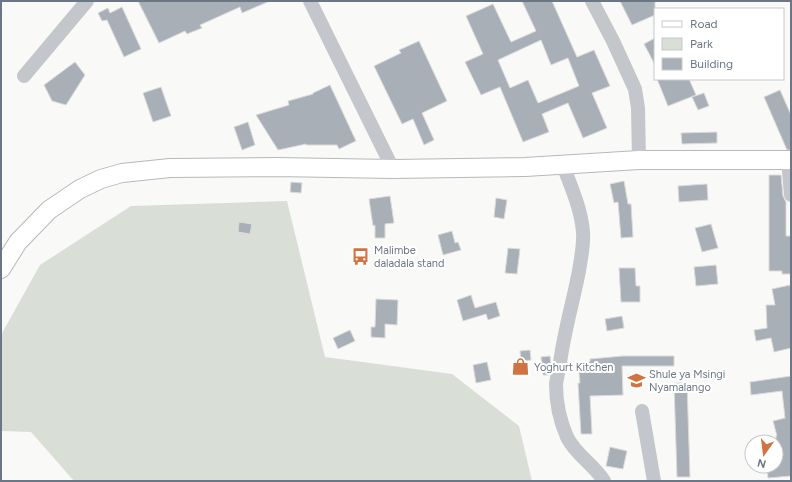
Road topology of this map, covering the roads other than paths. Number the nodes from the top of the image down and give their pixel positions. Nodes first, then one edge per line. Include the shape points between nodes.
1 (87, 1) edge
2 (310, 1) edge
3 (592, 1) edge
4 (24, 76) dead end
5 (639, 160) junction
6 (790, 160) edge
7 (563, 165) junction
8 (393, 169) junction
9 (791, 195) edge
10 (1, 269) edge
11 (642, 411) dead end
12 (604, 481) edge
13 (654, 481) edge

1 - 4 street
2 - 8 street
3 - 5 street via 635,89
5 - 6 main road
5 - 7 main road
6 - 9 street
7 - 8 main road
7 - 12 street via 581,217 583,245 556,384 560,413 568,438
8 - 10 main road via 170,168 122,173 80,189 49,210 18,242
11 - 13 street

